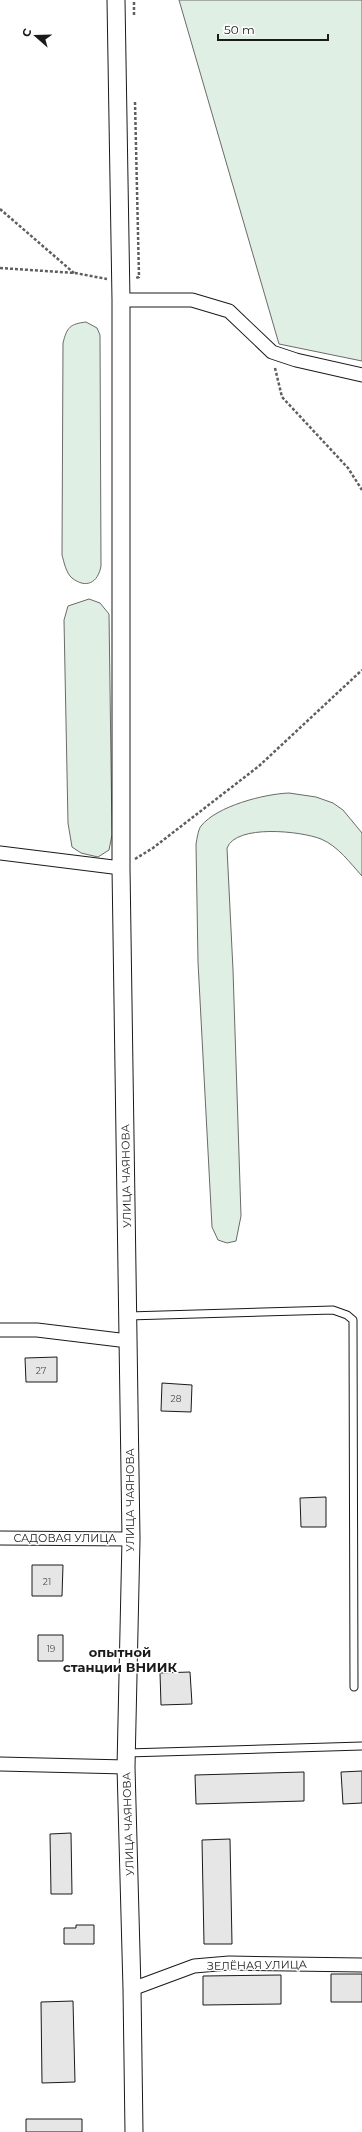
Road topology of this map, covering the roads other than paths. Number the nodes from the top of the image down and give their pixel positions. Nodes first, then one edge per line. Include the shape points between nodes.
1 (116, 0) edge
2 (121, 300) junction
3 (362, 375) edge
4 (0, 853) edge
5 (121, 868) junction
6 (128, 1316) junction
7 (0, 1330) edge
8 (128, 1341) junction
9 (0, 1538) edge
10 (131, 1538) junction
11 (354, 1687) dead end
12 (362, 1746) edge
13 (126, 1760) junction
14 (0, 1764) edge
15 (362, 1965) edge
16 (132, 1989) junction
17 (134, 2132) edge

1 - 2 street, УЛИЦА ЧАЯНОВА
2 - 3 street via 192,300 229,311 272,352
2 - 5 street, УЛИЦА ЧАЯНОВА
4 - 5 street
5 - 6 street, УЛИЦА ЧАЯНОВА
6 - 8 street, УЛИЦА ЧАЯНОВА
6 - 11 lane via 333,1310 353,1320
7 - 8 street via 37,1330
8 - 10 street, УЛИЦА ЧАЯНОВА
9 - 10 street, САДОВАЯ УЛИЦА
10 - 13 street, УЛИЦА ЧАЯНОВА
12 - 13 lane
13 - 14 street
13 - 16 street, УЛИЦА ЧАЯНОВА
15 - 16 street, ЗЕЛЁНАЯ УЛИЦА via 229,1963 194,1966
16 - 17 street, УЛИЦА ЧАЯНОВА

